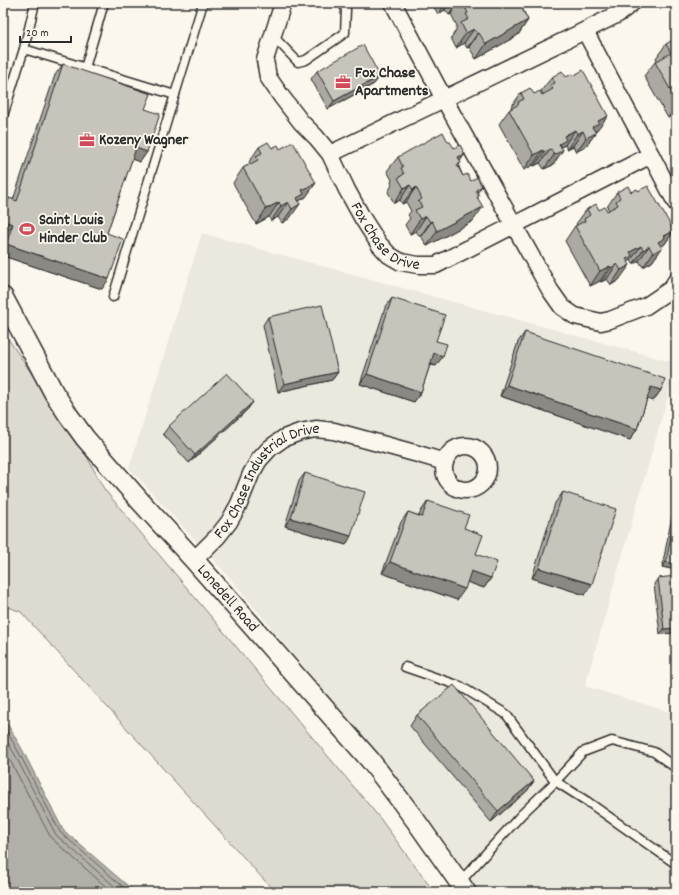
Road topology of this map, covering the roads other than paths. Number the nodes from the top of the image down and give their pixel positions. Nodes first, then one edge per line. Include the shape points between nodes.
1 (35, 3) edge
2 (104, 3) edge
3 (203, 3) edge
4 (283, 3) edge
5 (342, 3) edge
6 (393, 3) edge
7 (632, 3) edge
8 (585, 31) junction
9 (273, 36) junction
10 (24, 49) junction
11 (85, 68) junction
12 (175, 95) junction
13 (444, 99) junction
14 (3, 116) edge
15 (330, 154) junction
16 (651, 155) junction
17 (676, 203) edge
18 (514, 225) junction
19 (676, 281) edge
20 (3, 297) edge
21 (113, 297) dead end
22 (445, 462) dead end
23 (194, 560) junction
24 (405, 667) dead end
25 (676, 768) edge
26 (555, 781) junction
27 (676, 864) edge
28 (463, 887) edge

1 - 10 lane
2 - 11 lane
3 - 12 lane
4 - 9 street, Fox Chase Drive
5 - 9 lane via 346,9 346,33 306,60 298,62
6 - 13 street
7 - 8 street via 618,14
8 - 13 street
8 - 16 street
9 - 15 street, Fox Chase Drive via 266,60 268,77 301,122
10 - 11 lane
10 - 14 lane
11 - 12 lane
12 - 21 lane
13 - 15 street
13 - 18 street
15 - 18 street, Fox Chase Drive via 347,190 379,244 389,255 401,262 436,265
16 - 17 street
16 - 18 street, Fox Chase Drive
18 - 19 street via 550,290 562,307 575,316 601,322 610,320 646,306 671,289
20 - 23 street, Lonedell Road via 54,393 77,427
22 - 23 street, Fox Chase Industrial Drive via 334,430 300,432 284,438 259,460 229,522
23 - 28 street, Lonedell Road via 370,760
24 - 26 lane via 460,686 506,714
25 - 26 lane via 654,752 612,741 583,752
26 - 27 lane
26 - 28 lane via 522,814

